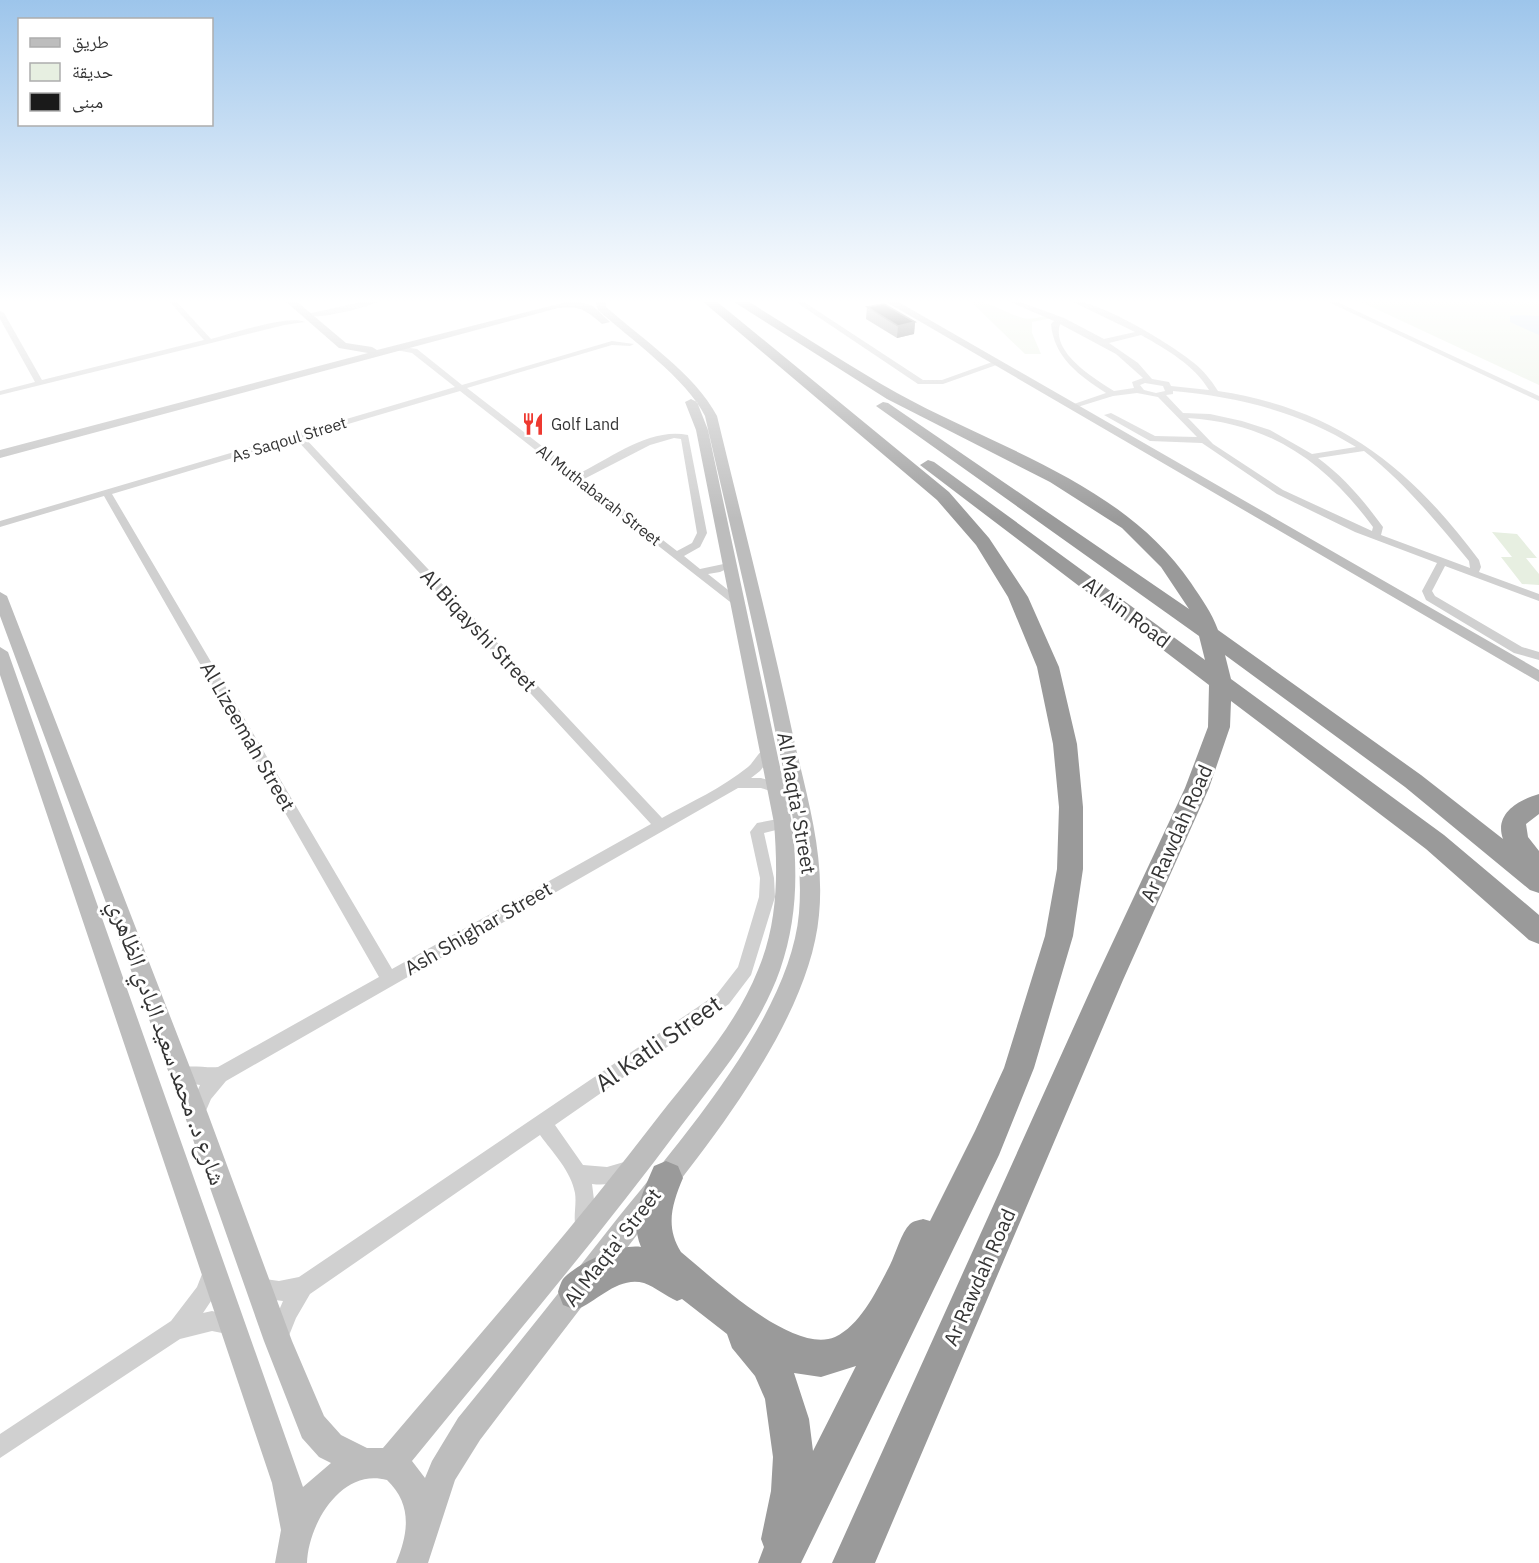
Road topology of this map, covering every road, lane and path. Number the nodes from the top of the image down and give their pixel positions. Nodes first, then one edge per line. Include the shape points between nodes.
1 (34, 373) edge
2 (80, 373) edge
3 (286, 373) edge
4 (305, 373) edge
5 (445, 373) edge
6 (510, 373) edge
7 (662, 373) edge
8 (675, 373) edge
9 (795, 373) edge
10 (805, 373) edge
11 (840, 373) edge
12 (853, 373) edge
13 (855, 373) edge
14 (907, 373) edge
15 (969, 373) edge
16 (1015, 373) edge
17 (1084, 373) edge
18 (1141, 373) edge
19 (1197, 373) edge
20 (1483, 373) edge
21 (1494, 373) edge
22 (1149, 380) junction
23 (868, 382) junction
24 (40, 383) junction
25 (461, 387) junction
26 (1170, 388) junction
27 (1138, 390) junction
28 (1215, 392) junction
29 (0, 393) edge
30 (1112, 394) junction
31 (1539, 394) edge
32 (1161, 395) junction
33 (1539, 399) edge
34 (1074, 407) junction
35 (1108, 415) dead end
36 (1179, 415) junction
37 (298, 436) junction
38 (1203, 440) junction
39 (1364, 448) junction
40 (0, 449) edge
41 (0, 454) edge
42 (1312, 456) junction
43 (578, 478) junction
44 (107, 493) junction
45 (723, 494) junction
46 (0, 524) edge
47 (1376, 537) junction
48 (677, 555) junction
49 (1443, 561) junction
50 (729, 564) junction
51 (699, 572) junction
52 (1474, 572) junction
53 (0, 596) edge
54 (1539, 598) edge
55 (738, 603) junction
56 (0, 652) edge
57 (1539, 656) edge
58 (1539, 677) edge
59 (754, 681) junction
60 (775, 688) junction
61 (768, 752) junction
62 (736, 783) junction
63 (776, 788) junction
64 (1539, 803) edge
65 (783, 824) junction
66 (660, 825) junction
67 (1539, 867) edge
68 (1539, 882) edge
69 (1539, 932) edge
70 (388, 979) junction
71 (178, 1067) junction
72 (147, 1074) junction
73 (220, 1075) junction
74 (196, 1114) junction
75 (542, 1123) junction
76 (987, 1143) junction
77 (650, 1173) junction
78 (580, 1174) junction
79 (583, 1231) junction
80 (213, 1269) junction
81 (303, 1287) junction
82 (258, 1288) junction
83 (576, 1292) junction
84 (232, 1325) junction
85 (177, 1329) junction
86 (278, 1341) junction
87 (0, 1447) edge
88 (377, 1464) junction
89 (297, 1530) junction
90 (421, 1532) junction
91 (291, 1563) edge
92 (412, 1563) edge
93 (778, 1563) edge
94 (853, 1563) edge

1 - 24 street
2 - 24 street
3 - 40 street
4 - 41 street
5 - 25 street, Al Muthabarah Street
6 - 25 street, As Saqoul Street
7 - 45 street, Al Maqta' Street via 693,405
8 - 45 street, Al Maqta' Street via 705,404 715,429
9 - 76 highway via 912,470 965,520 1001,567 1018,597 1048,667 1065,744 1071,807 1070,869 1059,936 1041,1000 1019,1068
10 - 69 highway, Al Ain Road via 1427,836
11 - 68 highway, Al Ain Road via 1413,781
12 - 23 highway, Ar Rawdah Road
13 - 23 highway
14 - 15 street via 915,380 928,383
16 - 34 street
17 - 30 street
18 - 22 street
19 - 28 street
20 - 33 street
21 - 31 street
22 - 26 street
22 - 27 street via 1135,384
23 - 94 highway, Ar Rawdah Road via 1082,493 1148,542 1168,563 1197,606 1220,676 1219,727 1197,788
24 - 29 street
25 - 37 street, As Saqoul Street
25 - 43 street, Al Muthabarah Street
26 - 28 street
26 - 32 street via 1170,392
27 - 30 street
27 - 32 street
28 - 39 street via 1296,413
30 - 34 street
32 - 36 street
34 - 58 street
35 - 38 street via 1153,439
36 - 38 street
36 - 42 street via 1218,418 1255,427
37 - 44 street, As Saqoul Street
37 - 66 street, Al Biqayshi Street
38 - 47 street via 1280,492
39 - 42 street
39 - 52 street via 1392,468 1427,504 1474,560
42 - 47 street via 1338,478 1374,520 1379,529
43 - 48 street, Al Muthabarah Street
43 - 48 street via 661,439 675,438 687,445 702,533 696,544
44 - 46 street, As Saqoul Street
44 - 70 street, Al Lizeemah Street
45 - 50 street, Al Maqta' Street
45 - 60 street, Al Maqta' Street
47 - 49 street
48 - 51 street, Al Muthabarah Street
49 - 52 street
49 - 57 street via 1427,591 1430,598 1518,650
50 - 51 street
50 - 55 street, Al Maqta' Street
51 - 55 street, Al Muthabarah Street
52 - 54 street
53 - 71 street, شارع د. محمد سعيد البادي الظاهري
55 - 59 street, Al Maqta' Street
56 - 72 street, شارع د. محمد سعيد البادي الظاهري
59 - 60 street via 763,692
59 - 61 street, Al Maqta' Street
60 - 77 street, Al Maqta' Street via 810,856 809,915 803,946 784,1000 762,1044
61 - 62 street, Ash Shighar Street
61 - 63 street, Al Maqta' Street
62 - 63 street via 761,783
62 - 66 street, Ash Shighar Street
63 - 65 street, Al Maqta' Street
64 - 67 highway via 1515,817 1513,830 1519,846
65 - 75 street, Al Katli Street via 762,827 757,832 767,878 766,897 745,970 732,990 701,1016
65 - 77 street, Al Maqta' Street via 787,888 781,933 770,971 734,1038
66 - 70 street, Ash Shighar Street
70 - 73 street, Ash Shighar Street
71 - 72 street via 163,1061
71 - 73 street, Ash Shighar Street via 199,1077
71 - 74 street, شارع د. محمد سعيد البادي الظاهري
72 - 80 street, شارع د. محمد سعيد البادي الظاهري
73 - 74 street, Ash Shighar Street
74 - 82 street, شارع د. محمد سعيد البادي الظاهري
75 - 78 street
75 - 81 street, Al Katli Street
76 - 77 highway via 944,1198 878,1318 859,1343 835,1356 808,1359 781,1349 668,1265 656,1248 652,1228 655,1205
76 - 93 highway
77 - 78 street
77 - 79 street, Al Maqta' Street
77 - 83 street, Al Maqta' Street
78 - 79 street via 586,1201
79 - 88 street, Al Maqta' Street
80 - 84 street, شارع د. محمد سعيد البادي الظاهري
80 - 85 street via 204,1294
81 - 82 street, Al Katli Street via 279,1291
81 - 86 street, Al Katli Street via 287,1313
82 - 86 street, شارع د. محمد سعيد البادي الظاهري
83 - 90 street, Al Maqta' Street via 469,1429 443,1472
83 - 93 highway via 613,1266 638,1263 663,1272 752,1340 769,1363 780,1388 791,1429 793,1475
84 - 85 street via 201,1322
84 - 89 street, شارع د. محمد سعيد البادي الظاهري via 287,1483
85 - 87 street
86 - 88 street, شارع د. محمد سعيد البادي الظاهري via 321,1438 340,1454
88 - 89 street via 344,1471 325,1486
88 - 90 street, شارع د. محمد سعيد البادي الظاهري via 404,1474 415,1488 421,1509
89 - 91 street
90 - 92 street, Al Maqta' Street

